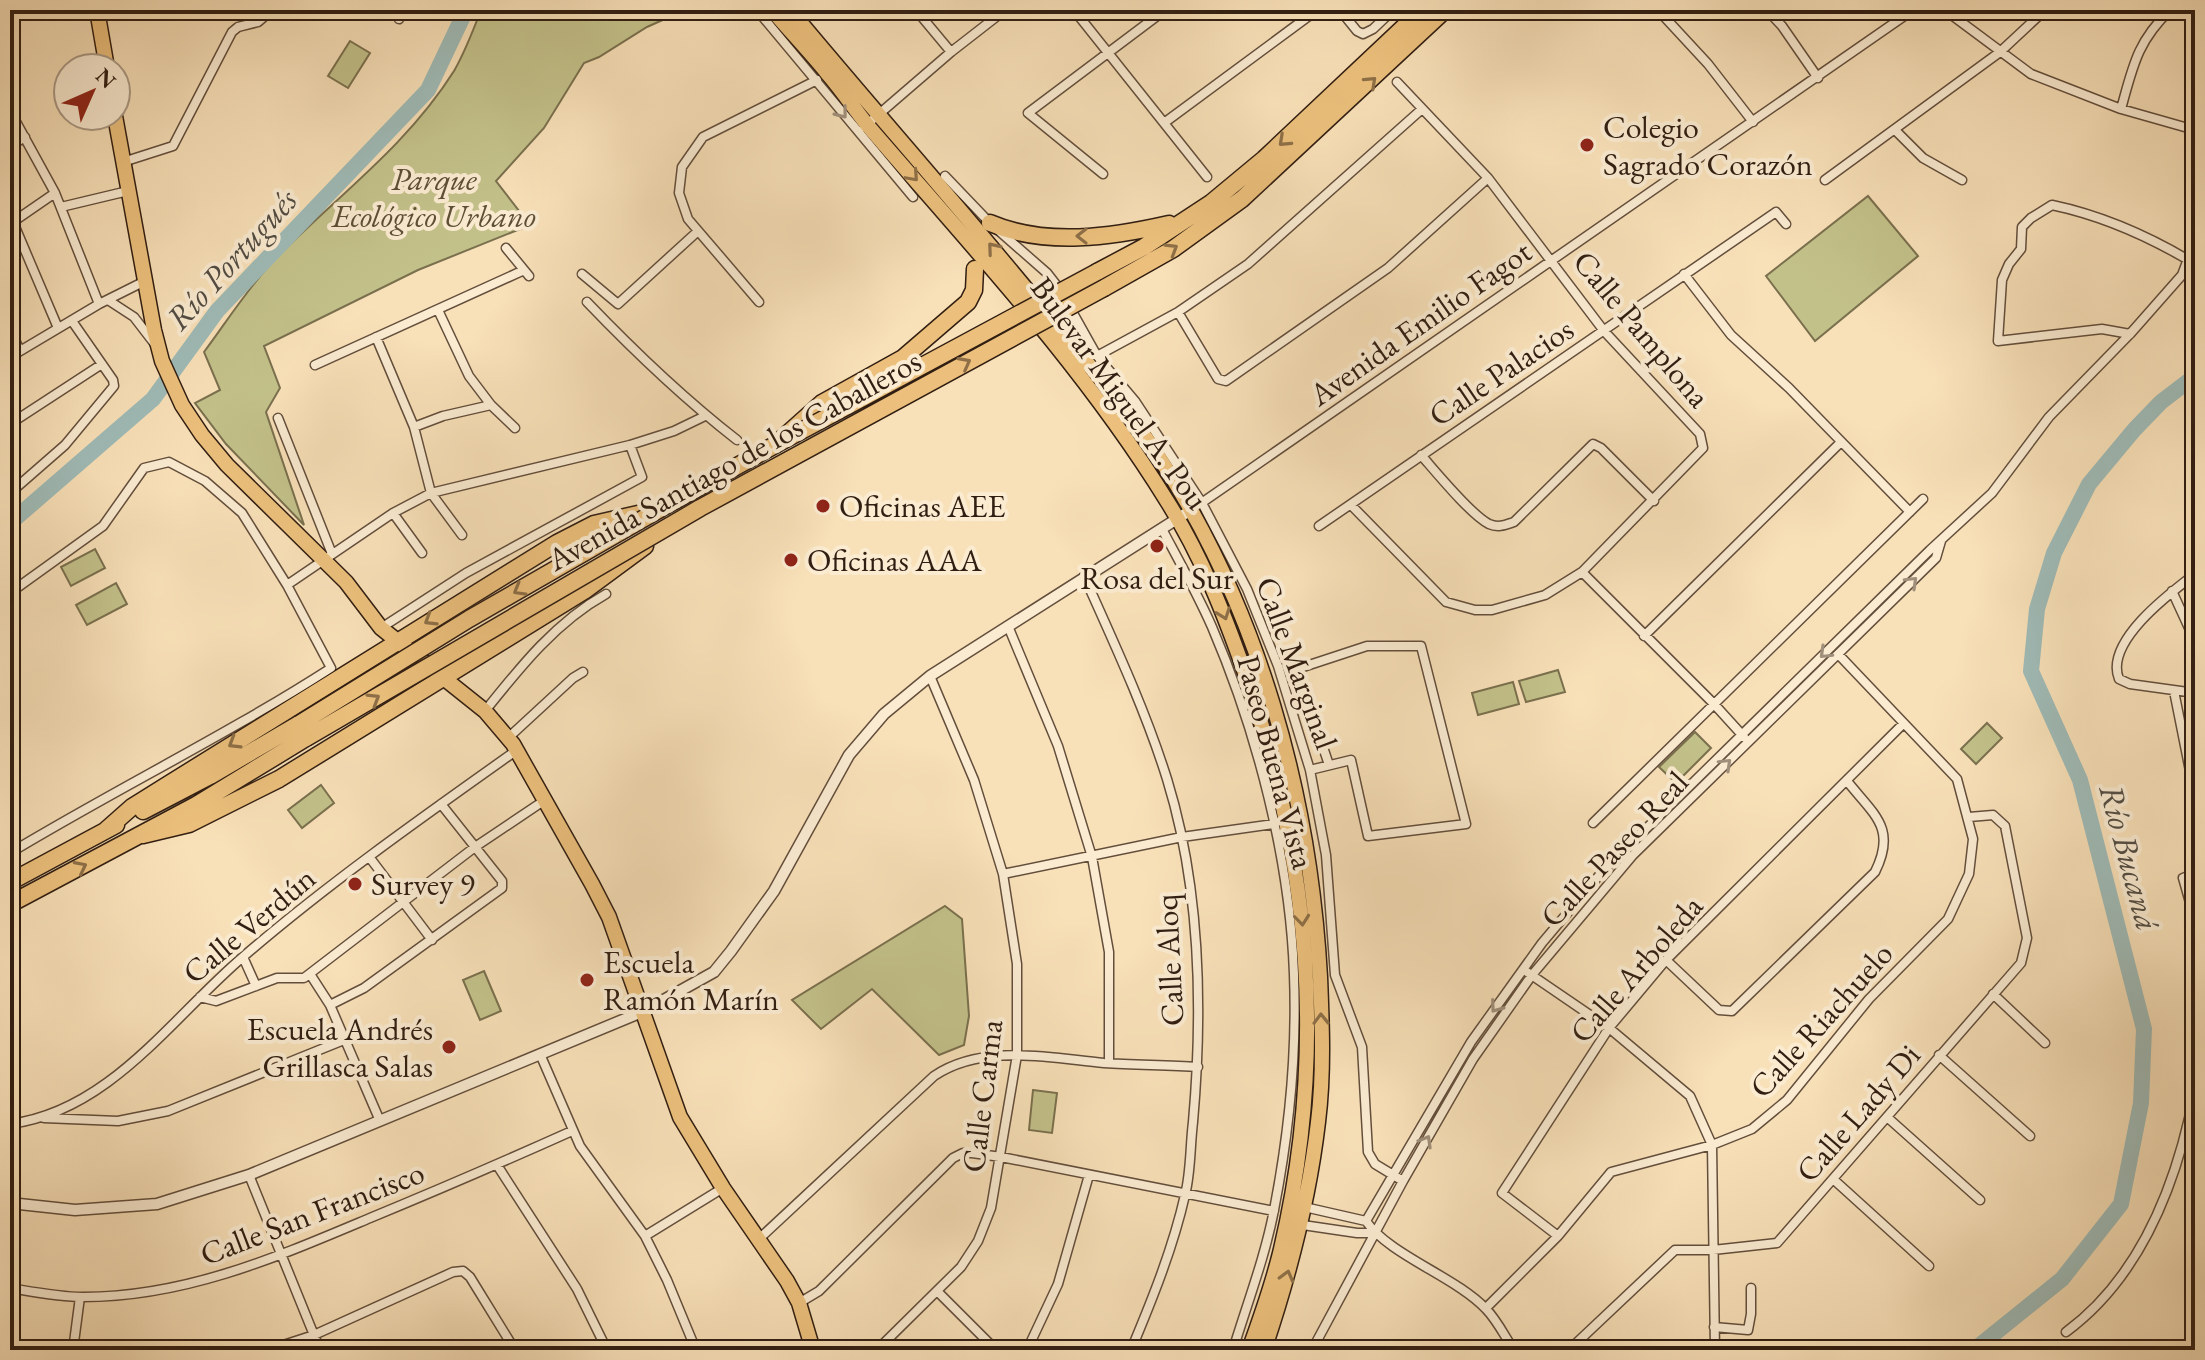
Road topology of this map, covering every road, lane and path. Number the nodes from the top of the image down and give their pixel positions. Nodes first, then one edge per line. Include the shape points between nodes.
1 (97, 10) edge
2 (272, 10) edge
3 (757, 10) edge
4 (772, 10) edge
5 (790, 10) edge
6 (916, 10) edge
7 (1005, 10) edge
8 (1074, 10) edge
9 (1165, 10) edge
10 (1317, 10) edge
11 (1340, 10) edge
12 (1393, 10) edge
13 (1422, 10) edge
14 (1445, 10) edge
15 (1658, 10) edge
16 (1767, 10) edge
17 (1913, 10) edge
18 (1945, 10) edge
19 (2045, 10) edge
20 (2170, 10) edge
21 (104, 52) edge
22 (951, 52) junction
23 (1108, 52) junction
24 (2000, 52) junction
25 (1818, 78) junction
26 (817, 80) junction
27 (1397, 82) dead end
28 (1422, 109) junction
29 (2121, 109) junction
30 (10, 111) edge
31 (1753, 122) junction
32 (1164, 123) junction
33 (867, 124) junction
34 (1895, 130) junction
35 (2195, 130) edge
36 (118, 132) edge
37 (25, 137) junction
38 (10, 146) edge
39 (123, 162) junction
40 (1103, 174) dead end
41 (945, 176) dead end
42 (1207, 177) dead end
43 (1488, 178) junction
44 (1825, 180) dead end
45 (1962, 180) dead end
46 (128, 191) junction
47 (55, 193) junction
48 (913, 197) dead end
49 (61, 207) junction
50 (1187, 220) junction
51 (11, 223) edge
52 (990, 223) junction
53 (1786, 224) dead end
54 (698, 231) junction
55 (506, 248) dead end
56 (1552, 261) junction
57 (2192, 262) edge
58 (975, 269) dead end
59 (582, 274) dead end
60 (1684, 274) junction
61 (1101, 280) junction
62 (145, 281) junction
63 (104, 302) junction
64 (587, 302) dead end
65 (759, 302) dead end
66 (438, 310) junction
67 (1178, 312) junction
68 (72, 321) junction
69 (147, 327) junction
70 (58, 328) junction
71 (10, 331) edge
72 (1604, 331) junction
73 (2130, 334) junction
74 (376, 337) junction
75 (20, 350) junction
76 (1097, 356) junction
77 (10, 357) edge
78 (102, 364) junction
79 (315, 365) dead end
80 (491, 405) junction
81 (705, 416) junction
82 (278, 418) dead end
83 (10, 424) edge
84 (414, 427) junction
85 (515, 428) dead end
86 (737, 440) dead end
87 (1840, 443) junction
88 (630, 445) junction
89 (775, 445) junction
90 (1421, 455) junction
91 (10, 493) edge
92 (431, 493) junction
93 (1923, 499) dead end
94 (1654, 501) junction
95 (1351, 505) junction
96 (660, 509) junction
97 (1191, 511) junction
98 (1910, 512) junction
99 (393, 513) junction
100 (670, 525) junction
101 (1319, 526) dead end
102 (1162, 529) junction
103 (462, 535) dead end
104 (1941, 540) junction
105 (422, 553) dead end
106 (327, 556) junction
107 (1582, 572) junction
108 (2195, 574) edge
109 (1084, 576) junction
110 (287, 585) junction
111 (14, 590) dead end
112 (2172, 591) junction
113 (606, 594) dead end
114 (1008, 626) junction
115 (381, 628) junction
116 (1644, 636) junction
117 (395, 641) junction
118 (2195, 641) edge
119 (1838, 654) junction
120 (583, 672) dead end
121 (930, 676) junction
122 (443, 678) junction
123 (2174, 691) junction
124 (2195, 693) edge
125 (1714, 704) junction
126 (485, 711) junction
127 (1903, 724) junction
128 (303, 731) junction
129 (1741, 734) junction
130 (1749, 742) junction
131 (512, 744) junction
132 (1329, 765) junction
133 (1310, 770) junction
134 (1847, 781) junction
135 (2195, 796) edge
136 (546, 799) junction
137 (441, 804) junction
138 (1969, 817) junction
139 (1593, 823) dead end
140 (1274, 824) junction
141 (106, 830) junction
142 (143, 835) junction
143 (1182, 837) junction
144 (475, 847) junction
145 (10, 853) edge
146 (1092, 857) junction
147 (370, 858) junction
148 (2195, 873) edge
149 (1003, 874) junction
150 (14, 879) edge
151 (13, 903) edge
152 (404, 903) junction
153 (2195, 920) edge
154 (432, 940) junction
155 (243, 957) junction
156 (1666, 960) junction
157 (1528, 972) junction
158 (310, 974) junction
159 (256, 986) junction
160 (1993, 994) junction
161 (200, 997) junction
162 (330, 1005) junction
163 (642, 1012) junction
164 (2043, 1026) dead end
165 (1609, 1028) junction
166 (2036, 1035) junction
167 (344, 1040) junction
168 (2045, 1043) dead end
169 (540, 1054) junction
170 (1017, 1055) junction
171 (1939, 1055) junction
172 (1109, 1063) junction
173 (1198, 1067) junction
174 (2195, 1090) edge
175 (1887, 1117) junction
176 (43, 1118) junction
177 (380, 1121) junction
178 (2029, 1121) dead end
179 (10, 1124) edge
180 (572, 1131) junction
181 (1712, 1145) junction
182 (1001, 1157) junction
183 (497, 1165) junction
184 (249, 1175) junction
185 (1089, 1175) junction
186 (1394, 1176) junction
187 (1833, 1179) junction
188 (1403, 1181) junction
189 (723, 1188) junction
190 (1186, 1193) junction
191 (10, 1196) edge
192 (1980, 1200) dead end
193 (10, 1203) edge
194 (1296, 1206) junction
195 (75, 1210) junction
196 (1274, 1211) junction
197 (1366, 1221) junction
198 (1293, 1223) junction
199 (1375, 1233) junction
200 (645, 1236) junction
201 (1558, 1236) junction
202 (760, 1238) junction
203 (1713, 1250) junction
204 (282, 1255) junction
205 (1929, 1266) dead end
206 (10, 1288) edge
207 (1751, 1288) dead end
208 (937, 1291) junction
209 (80, 1297) junction
210 (799, 1303) junction
211 (1486, 1308) junction
212 (1714, 1327) junction
213 (2066, 1332) dead end
214 (314, 1335) junction
215 (1265, 1349) edge
216 (73, 1350) edge
217 (268, 1350) edge
218 (320, 1350) edge
219 (515, 1350) edge
220 (607, 1350) edge
221 (696, 1350) edge
222 (813, 1350) edge
223 (877, 1350) edge
224 (996, 1350) edge
225 (1027, 1350) edge
226 (1131, 1350) edge
227 (1233, 1350) edge
228 (1249, 1350) edge
229 (1312, 1350) edge
230 (1514, 1350) edge
231 (1569, 1350) edge
232 (1715, 1350) edge

1 - 21 main road
2 - 39 street via 232,32 173,146
3 - 26 street
4 - 33 main road, Bulevar Miguel A. Pou
5 - 33 main road, Bulevar Miguel A. Pou
6 - 22 street
7 - 22 street
8 - 23 street
9 - 23 street
10 - 32 street
11 - 12 street via 1363,34
13 -> 50 highway, Avenida Santiago de los Caballeros via 1264,159
61 -> 14 highway, Avenida Santiago de los Caballeros via 1173,249 1242,199
15 - 31 street
16 - 25 street
17 - 25 street, Avenida Emilio Fagot
18 - 24 street
19 - 24 street
20 - 29 street via 2136,56
22 - 33 street
23 - 32 street
23 - 40 street via 1028,113
24 - 29 street via 2031,74
24 - 34 street
25 - 31 street, Avenida Emilio Fagot
26 -> 33 street
26 - 54 street via 703,137 691,152 682,167 679,193
27 - 28 street, Calle Pamplona
28 - 43 street, Calle Pamplona
28 - 67 street via 1248,264
29 - 35 street
30 - 37 street
31 - 56 street, Avenida Emilio Fagot
32 - 42 street
33 - 48 street
33 - 97 main road, Bulevar Miguel A. Pou
34 - 44 street
34 - 45 street via 1923,158
36 - 39 main road
37 - 38 street
37 - 47 street
39 - 46 main road
41 - 52 street, Calle Marginal
43 - 56 street, Calle Pamplona
43 - 67 street via 1388,268 1228,380 1218,379
46 - 49 street
46 - 62 main road
47 - 49 street
47 - 51 street
49 - 63 street
50 -> 52 highway via 1096,236 1036,236
50 - 61 highway, Avenida Santiago de los Caballeros
51 - 70 street
52 - 76 street, Calle Marginal via 1047,273
53 - 60 street, Calle Palacios via 1776,212
54 - 59 street via 618,304
54 - 65 street
55 - 66 street via 525,273
56 - 72 street, Calle Pamplona
56 - 97 street, Avenida Emilio Fagot
57 - 73 street, Calle Paseo Real
57 - 73 street via 2126,226 2083,211 2052,205 2022,227 2021,249 2002,280 1998,341 2102,329
58 - 89 highway, bridge via 968,302 903,358 822,403
60 - 72 street, Calle Palacios
60 - 87 street via 1731,335
61 - 89 highway, Avenida Santiago de los Caballeros, bridge
100 -> 61 highway, Avenida Santiago de los Caballeros, bridge
62 - 63 street
62 - 69 main road
63 - 68 street
63 - 69 street
64 - 81 street
66 - 74 street
66 - 80 street via 469,376
67 - 76 street
68 - 70 street
68 - 78 street
69 - 106 main road via 182,405 202,435 227,465
70 - 75 street
71 - 75 street
72 - 90 street, Calle Palacios
72 - 94 street, Calle Pamplona via 1703,440 1701,452
73 - 104 street, Calle Paseo Real via 2049,417 1992,493
74 - 79 street
74 - 84 street
75 - 77 street
76 - 97 street, Calle Marginal via 1135,401
78 - 83 street
78 - 91 street via 114,383 65,445
80 - 84 street
80 - 85 street
81 - 86 street
81 - 88 street
82 - 106 street
84 - 92 street
87 - 98 street
87 - 116 street
88 - 92 street
88 - 115 street via 642,477 466,573
89 - 96 highway, Avenida Santiago de los Caballeros
90 - 94 street via 1492,525 1514,522 1593,444
90 - 95 street, Calle Palacios
92 - 99 street
92 - 103 street
93 - 98 street
94 - 107 street, Calle Pamplona
95 - 101 street, Calle Palacios
95 - 107 street, Calle Pamplona via 1442,599 1459,607 1484,611 1511,606 1545,595
96 -> 117 highway, bridge via 594,524
96 -> 128 highway, Avenida Santiago de los Caballeros, bridge via 469,619
97 - 102 street
97 - 133 street, Calle Marginal via 1247,589
97 - 194 main road, Bulevar Miguel A. Pou via 1260,717 1293,850 1304,950 1307,1054
98 - 125 street
99 - 105 street
99 - 106 street
100 - 122 highway, bridge via 620,566
128 -> 100 highway, Avenida Santiago de los Caballeros, bridge
102 - 109 street
102 - 140 street, Paseo Buena Vista via 1211,626 1241,704
119 -> 104 street, Calle Paseo Real via 1936,558
104 -> 129 street, Calle Paseo Real
106 - 110 street
106 - 115 main road
107 - 116 street
108 - 112 street
109 - 114 street
109 - 143 street, Calle Aloq via 1131,682 1167,778
110 - 111 street via 242,513 205,481 169,462 144,468 103,526
110 - 145 street via 331,668
112 - 118 street
112 - 123 street via 2139,622 2117,674 2130,684
113 - 126 street via 549,637
114 - 121 street
114 - 146 street via 1058,746
115 - 117 main road
116 - 125 street
117 - 122 main road
117 -> 141 highway via 132,807
119 - 127 street, Calle Riachuelo
119 - 130 street, Calle Paseo Real
120 - 131 street, Calle Verdún
121 - 149 street, Calle Carma via 974,780
121 - 163 street via 884,714 849,755 774,891 714,972
122 - 126 main road
122 - 142 highway via 279,779 189,824
123 - 124 street
123 - 135 street
125 - 129 street
125 - 139 street
126 - 131 main road
127 - 134 street, Calle Arboleda
127 - 138 street, Calle Riachuelo via 1957,779
128 - 141 highway, Avenida Santiago de los Caballeros
128 - 142 highway, Avenida Santiago de los Caballeros
129 - 130 street
129 - 157 street, Calle Paseo Real via 1602,872
157 -> 130 street, Calle Paseo Real via 1633,855
131 - 136 main road
131 - 137 street, Calle Verdún
132 - 132 street via 1351,760 1368,836 1466,824 1421,646 1367,646 1297,669
132 - 133 street
133 - 186 street, Calle Marginal via 1326,855 1335,975 1362,1047 1368,1152 1375,1164
134 - 156 street, Calle Arboleda
134 - 156 street via 1884,832 1885,852 1875,872 1732,1011 1719,1010
136 - 144 street
136 - 163 main road via 609,917
137 - 144 street
137 - 147 street, Calle Verdún
138 - 160 street, Calle Lady Di via 1993,815 2005,826 2027,938 2021,963
138 - 181 street, Calle Riachuelo via 1969,874 1948,919 1869,999 1787,1100 1752,1129
140 - 143 street
140 - 196 street, Paseo Buena Vista via 1294,973 1290,1097
141 - 150 highway, Avenida Santiago de los Caballeros
151 -> 142 highway, Avenida Santiago de los Caballeros
143 - 146 street
143 - 173 street, Calle Aloq via 1196,934
144 - 152 street
144 - 154 street via 502,888
146 - 149 street
146 - 172 street via 1109,952
147 - 152 street
147 - 155 street, Calle Verdún
148 - 153 street via 2183,878
149 - 170 street, Calle Carma via 1017,964
152 - 154 street
152 - 158 street
154 - 162 street
155 - 159 street
155 - 161 street, Calle Verdún
156 - 165 street, Calle Arboleda
157 - 165 street
157 -> 186 street, Calle Paseo Real via 1471,1042
188 -> 157 street, Calle Paseo Real
158 - 159 street
158 - 162 street
159 - 161 street via 216,1001
160 - 166 street
160 - 171 street, Calle Lady Di
161 - 176 street, Calle Verdún via 104,1087
162 - 167 street
163 - 169 street
163 - 189 main road via 680,1117
164 - 166 street
165 - 181 street via 1690,1096
165 - 201 street, Calle Arboleda via 1502,1193
166 - 168 street
167 - 176 street via 168,1111 118,1121
167 - 177 street
169 - 177 street
169 - 180 street
170 - 172 street
170 - 182 street, Calle Carma
170 - 202 street via 952,1064 934,1076
171 - 175 street, Calle Lady Di
171 - 178 street via 2026,1133
172 - 173 street
173 - 190 street, Calle Aloq
174 - 213 street via 2185,1143 2154,1221 2121,1279
175 - 187 street, Calle Lady Di
175 - 192 street
176 - 179 street, Calle Verdún
177 - 184 street
180 - 183 street, Calle San Francisco
180 - 200 street
181 - 201 street, Calle Riachuelo via 1611,1172
181 - 203 street
182 - 185 street
182 - 208 street, Calle Carma via 978,1241
182 - 210 street via 963,1153 953,1158 819,1291
183 - 204 street, Calle San Francisco
183 - 220 street via 577,1289
184 - 195 street via 157,1204
184 - 204 street
185 - 190 street
185 - 225 street via 1058,1284
186 - 188 street, Calle Marginal
186 - 197 street, Calle Paseo Real
187 - 203 street, Calle Lady Di via 1777,1243
187 - 205 street
188 - 199 street, Calle Paseo Real
189 - 200 street
189 - 202 main road
190 - 196 street
190 - 226 street, Calle Aloq via 1157,1288
191 - 195 street
193 - 195 street
194 - 197 street
194 - 198 main road, Bulevar Miguel A. Pou
196 - 227 street, Paseo Buena Vista
197 - 199 street
198 - 199 street
215 -> 198 main road, Bulevar Miguel A. Pou via 1284,1288
198 - 228 main road, Bulevar Miguel A. Pou
199 - 211 street
199 - 229 street
200 - 221 street
201 - 211 street, Calle Riachuelo
202 - 210 main road
203 - 212 street
203 - 231 street, Calle Lady Di via 1675,1250
204 - 209 street, Calle San Francisco via 200,1283
204 - 214 street
206 - 209 street, Calle San Francisco
207 - 212 street via 1748,1330
208 - 223 street, Calle Carma
208 - 224 street
209 - 216 street
210 - 222 main road
211 - 230 street
212 - 232 street
214 - 217 street
214 - 218 street
214 - 219 street via 463,1271

